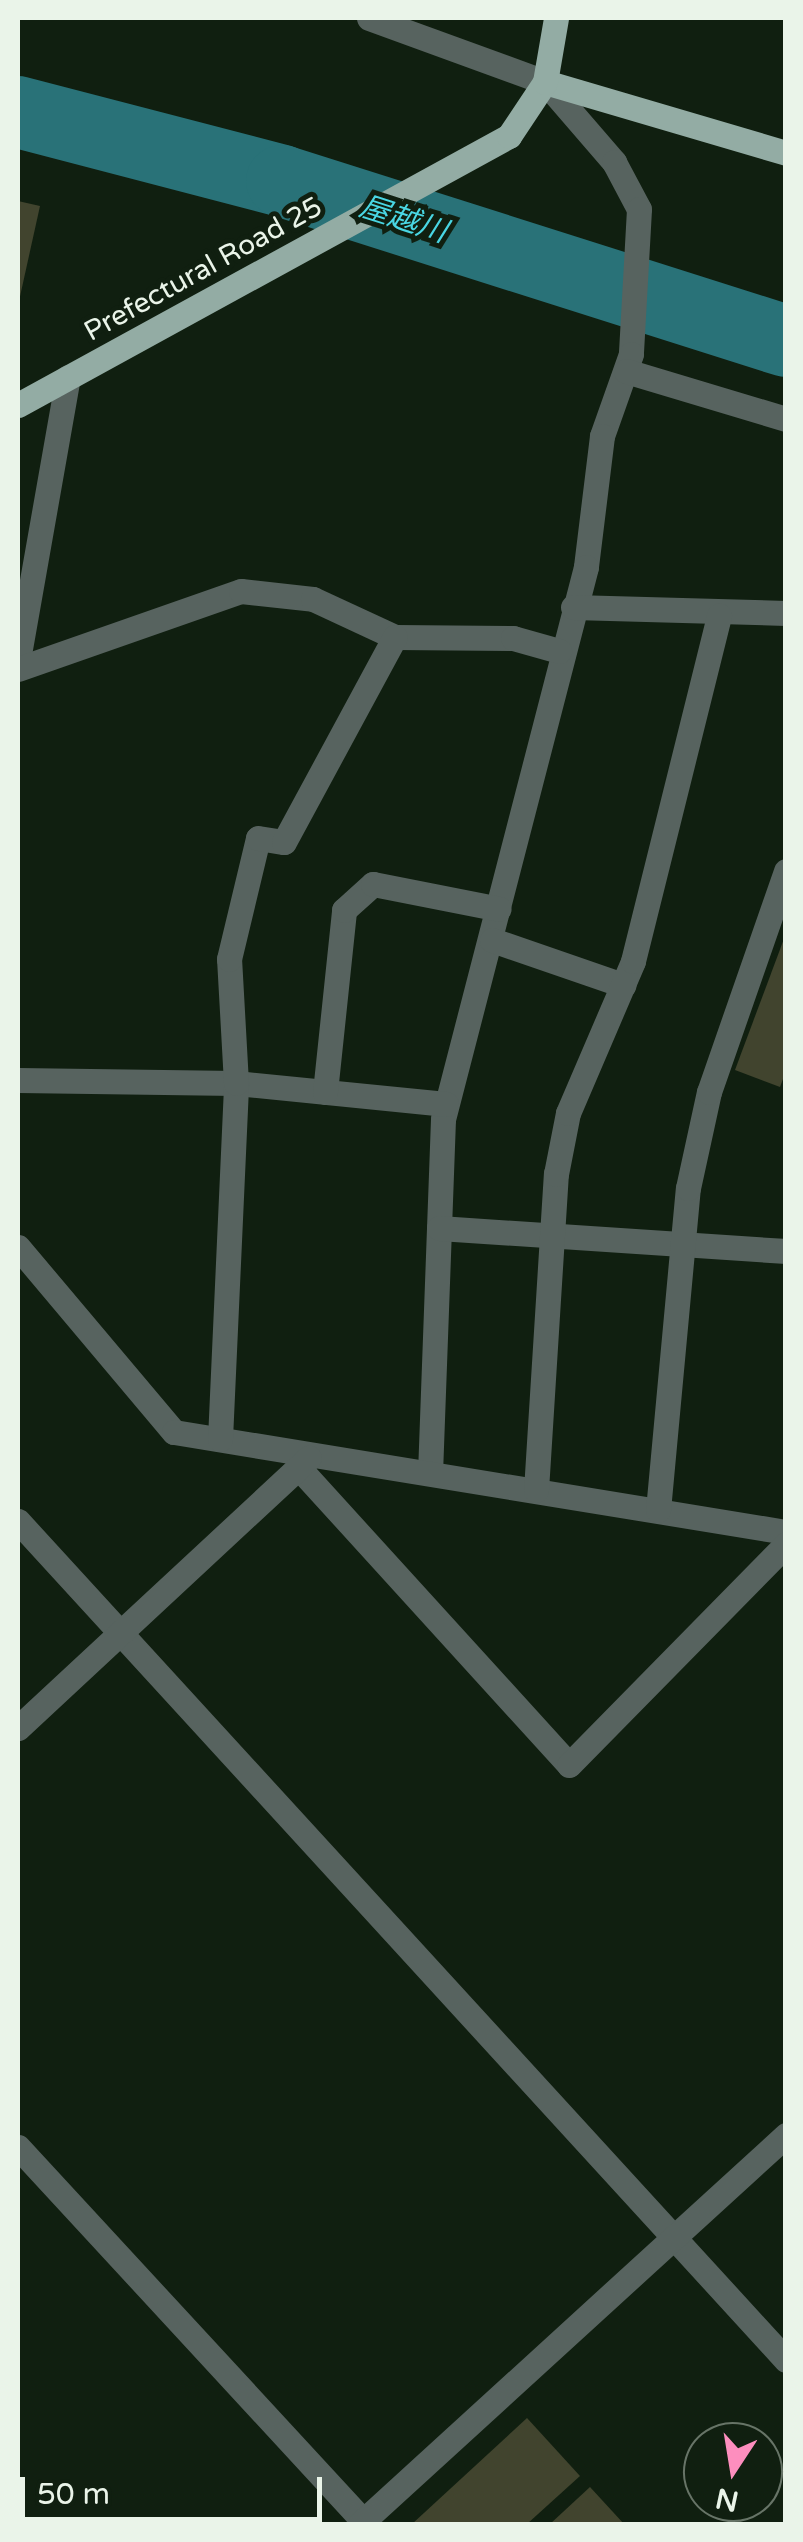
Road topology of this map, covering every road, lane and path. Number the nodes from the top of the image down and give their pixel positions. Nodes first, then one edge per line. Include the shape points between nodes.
1 (369, 18) edge
2 (556, 18) edge
3 (545, 82) junction
4 (786, 153) edge
5 (628, 362) junction
6 (68, 377) junction
7 (18, 405) edge
8 (786, 419) edge
9 (573, 608) junction
10 (786, 613) edge
11 (719, 616) junction
12 (396, 637) junction
13 (559, 651) junction
14 (18, 660) edge
15 (18, 669) edge
16 (786, 871) edge
17 (499, 909) junction
18 (492, 940) junction
19 (623, 985) junction
20 (18, 1080) edge
21 (236, 1083) junction
22 (325, 1092) junction
23 (446, 1104) junction
24 (438, 1228) junction
25 (552, 1236) junction
26 (683, 1245) junction
27 (18, 1247) edge
28 (786, 1251) edge
29 (220, 1439) junction
30 (304, 1463) junction
31 (430, 1473) junction
32 (536, 1490) junction
33 (658, 1510) junction
34 (18, 1522) edge
35 (786, 1532) edge
36 (786, 1544) edge
37 (120, 1633) junction
38 (18, 1728) edge
39 (786, 2135) edge
40 (18, 2147) edge
41 (674, 2238) junction
42 (786, 2360) edge
43 (363, 2524) edge

1 - 3 street
2 - 3 main road
3 - 4 main road
3 - 5 street via 614,162 640,208
3 - 6 main road, Prefectural Road 25 via 509,136
5 - 8 street
5 - 9 street via 602,436
6 - 7 main road, Prefectural Road 25
6 - 14 street
9 - 11 street
9 - 13 street
10 - 11 street
11 - 19 street
12 - 13 street via 514,638
12 - 15 street via 313,598 241,592
12 - 21 street via 284,842 258,838 230,959
13 - 17 street
16 - 26 street via 708,1092
17 - 18 street
17 - 22 street via 373,884 344,910
18 - 19 street
18 - 23 street
19 - 25 street via 568,1113
20 - 21 street
21 - 22 street
21 - 29 street
22 - 23 street
23 - 24 street
24 - 25 street
24 - 31 street
25 - 26 street
25 - 32 street
26 - 28 street
26 - 33 street
27 - 29 street via 174,1432
29 - 30 street
30 - 31 street
30 - 36 street via 569,1765
30 - 37 street
31 - 32 street
32 - 33 street
33 - 35 street
34 - 37 street
37 - 38 street
37 - 41 street
39 - 41 street
40 - 43 street
41 - 42 street
41 - 43 street

